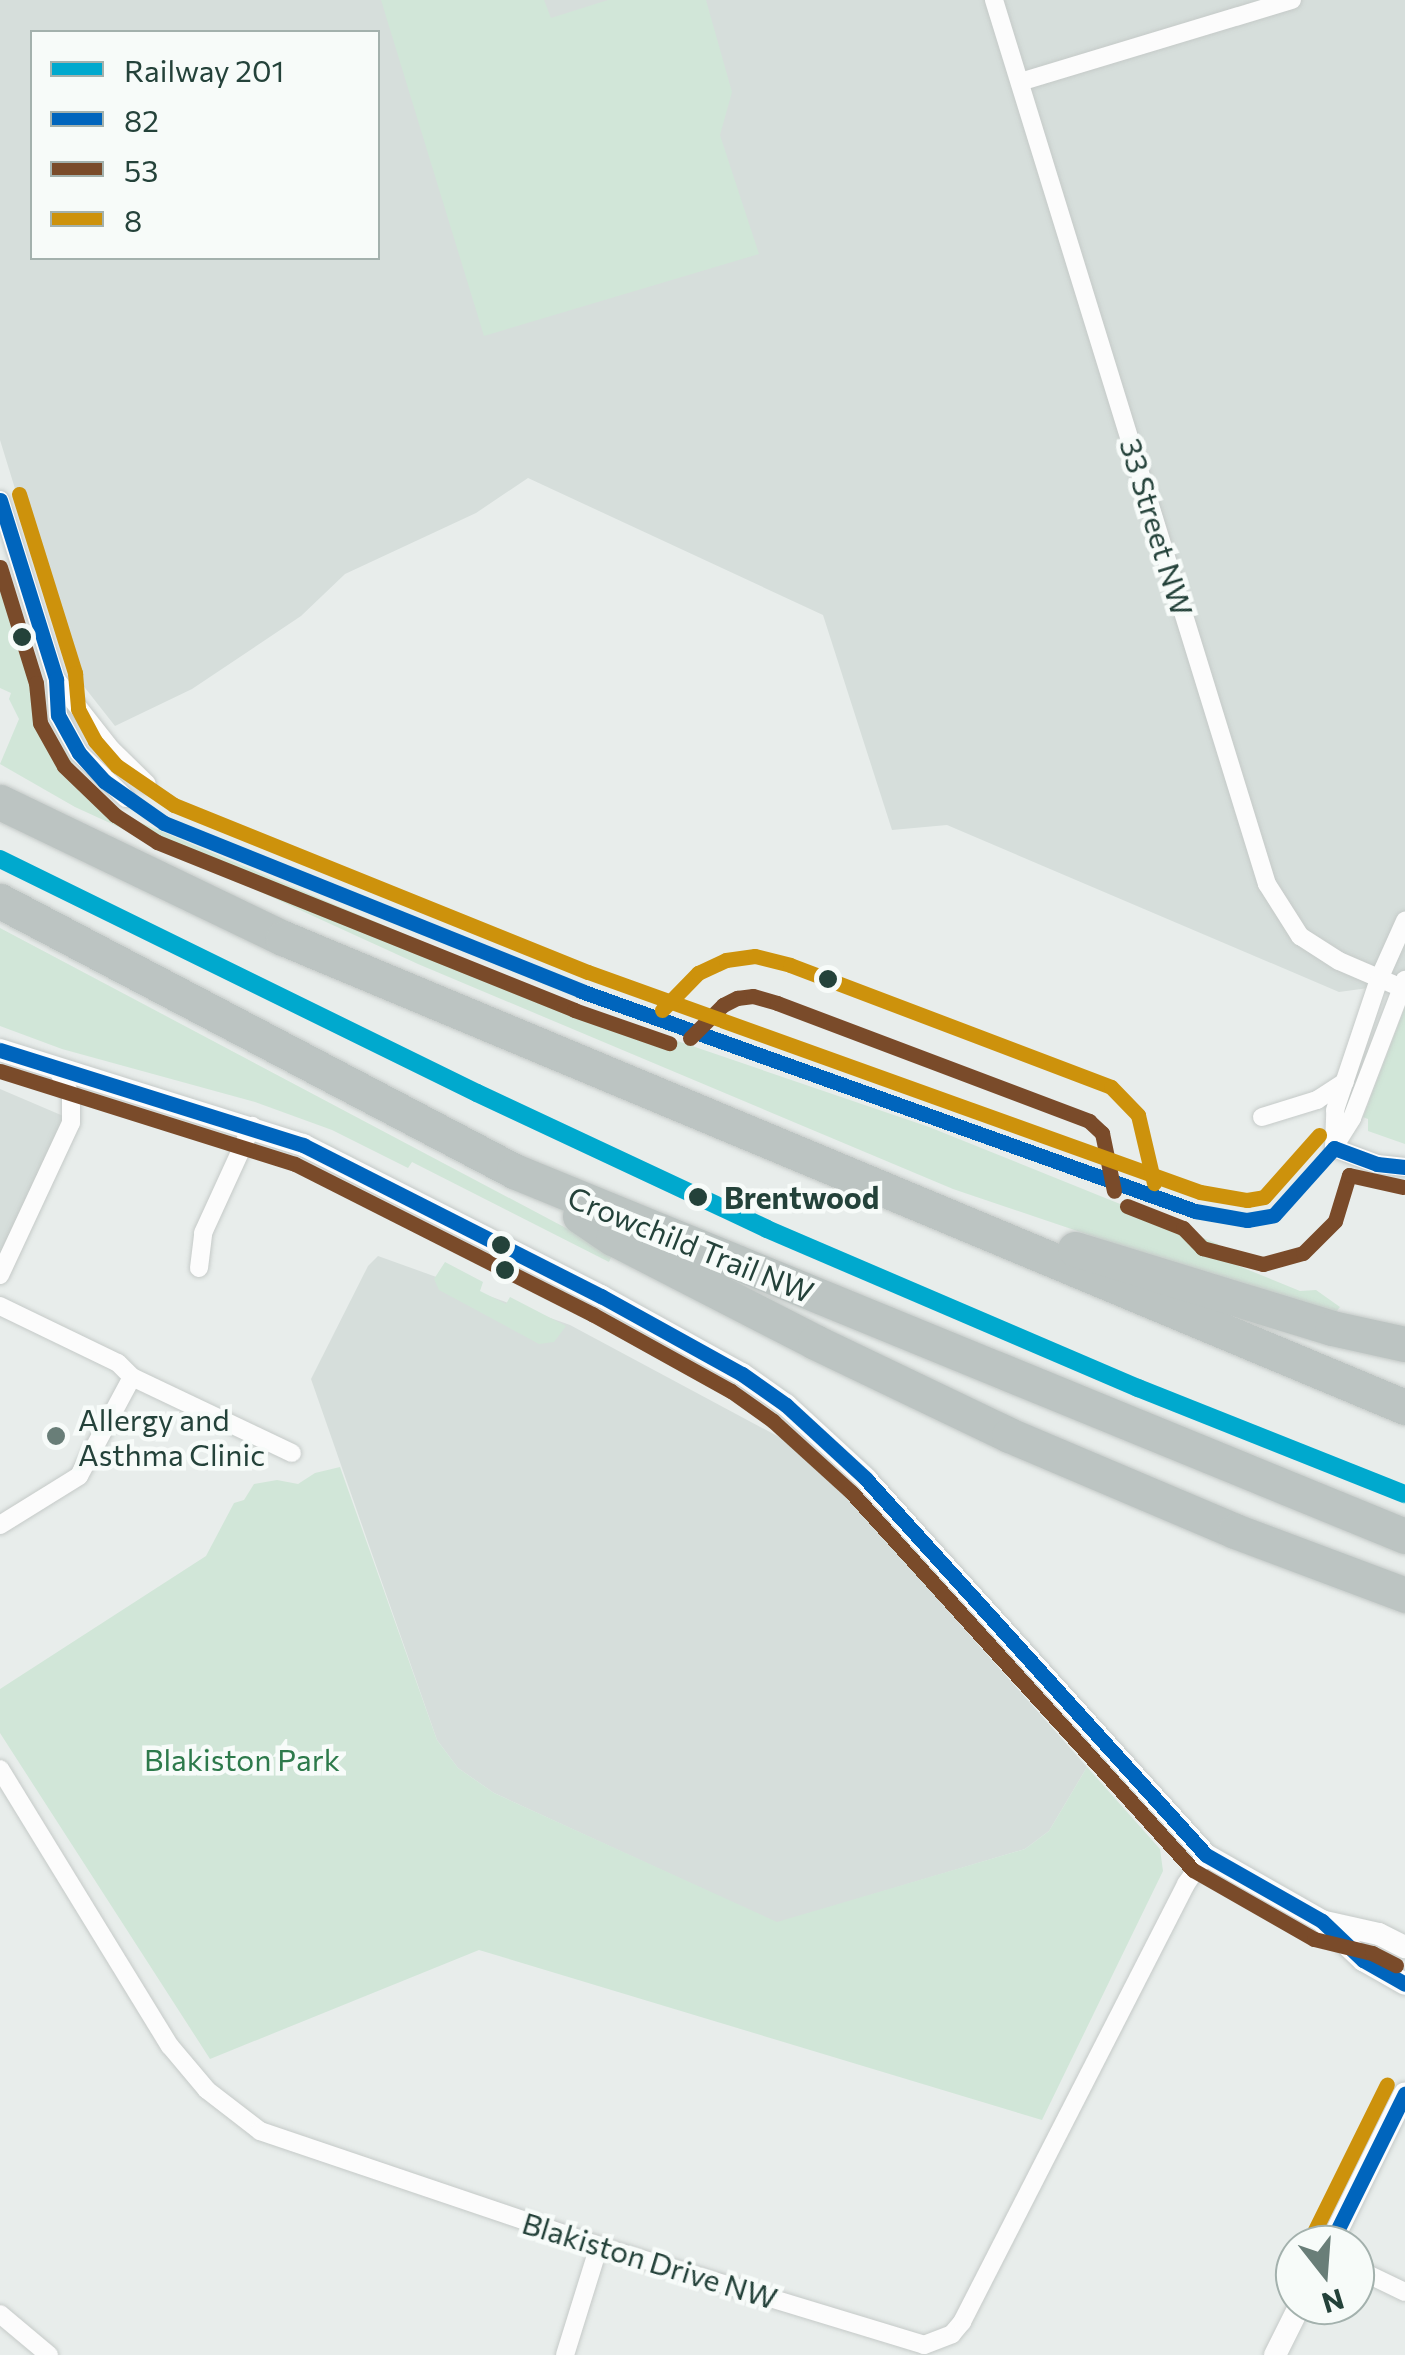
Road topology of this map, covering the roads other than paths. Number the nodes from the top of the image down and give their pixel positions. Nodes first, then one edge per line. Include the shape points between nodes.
1 (994, 0) edge
2 (1292, 0) edge
3 (1020, 82) junction
4 (0, 500) edge
5 (56, 679) junction
6 (147, 784) dead end
7 (126, 798) dead end
8 (0, 802) edge
9 (0, 901) edge
10 (1405, 921) edge
11 (1378, 979) junction
12 (1403, 984) edge
13 (0, 1050) edge
14 (59, 1072) junction
15 (1346, 1081) junction
16 (1262, 1116) dead end
17 (252, 1126) junction
18 (1334, 1148) junction
19 (1405, 1167) edge
20 (514, 1171) junction
21 (994, 1237) junction
22 (199, 1268) dead end
23 (0, 1275) edge
24 (0, 1306) edge
25 (1405, 1344) edge
26 (132, 1377) junction
27 (1405, 1408) edge
28 (292, 1453) dead end
29 (0, 1525) edge
30 (1405, 1536) edge
31 (1405, 1595) edge
32 (0, 1770) edge
33 (1206, 1855) junction
34 (1322, 1921) junction
35 (1405, 1948) edge
36 (1405, 1984) edge
37 (1405, 2093) edge
38 (1340, 2225) edge
39 (599, 2246) junction
40 (1375, 2278) edge
41 (1405, 2292) edge
42 (0, 2314) edge
43 (1290, 2325) edge
44 (49, 2355) edge
45 (566, 2355) edge
46 (1275, 2355) edge

1 - 3 street, 33 Street NW
2 - 3 street
3 - 11 street, 33 Street NW via 1267,884 1300,936
4 - 5 street
5 - 6 street
5 - 7 street via 58,716 79,753
8 - 21 highway via 283,938
9 - 20 highway, Crowchild Trail NW
10 - 11 street
11 - 12 street, 33 Street NW
11 - 15 street
12 - 18 street
13 - 14 street
14 - 17 street
14 - 23 street via 71,1096 71,1123
15 - 16 street via 1318,1100
15 - 18 street via 1334,1115
17 - 22 street via 203,1233
17 - 33 street via 406,1194 742,1374 786,1405 865,1478
18 - 19 street
20 - 30 highway, Crowchild Trail NW
20 - 31 highway via 613,1238 1009,1435
21 - 25 highway via 1041,1238 1332,1328
21 - 27 highway
24 - 26 street via 118,1362
26 - 28 street
26 - 29 street via 80,1476
32 - 39 street, Blakiston Drive NW via 170,2046 234,2113 286,2143
33 - 34 street
33 - 39 street, Blakiston Drive NW via 952,2334 924,2345 908,2342
34 - 35 street via 1379,1934
34 - 36 street via 1362,1960
37 - 38 street
39 - 45 street
40 - 41 street
42 - 44 street
43 - 46 street

